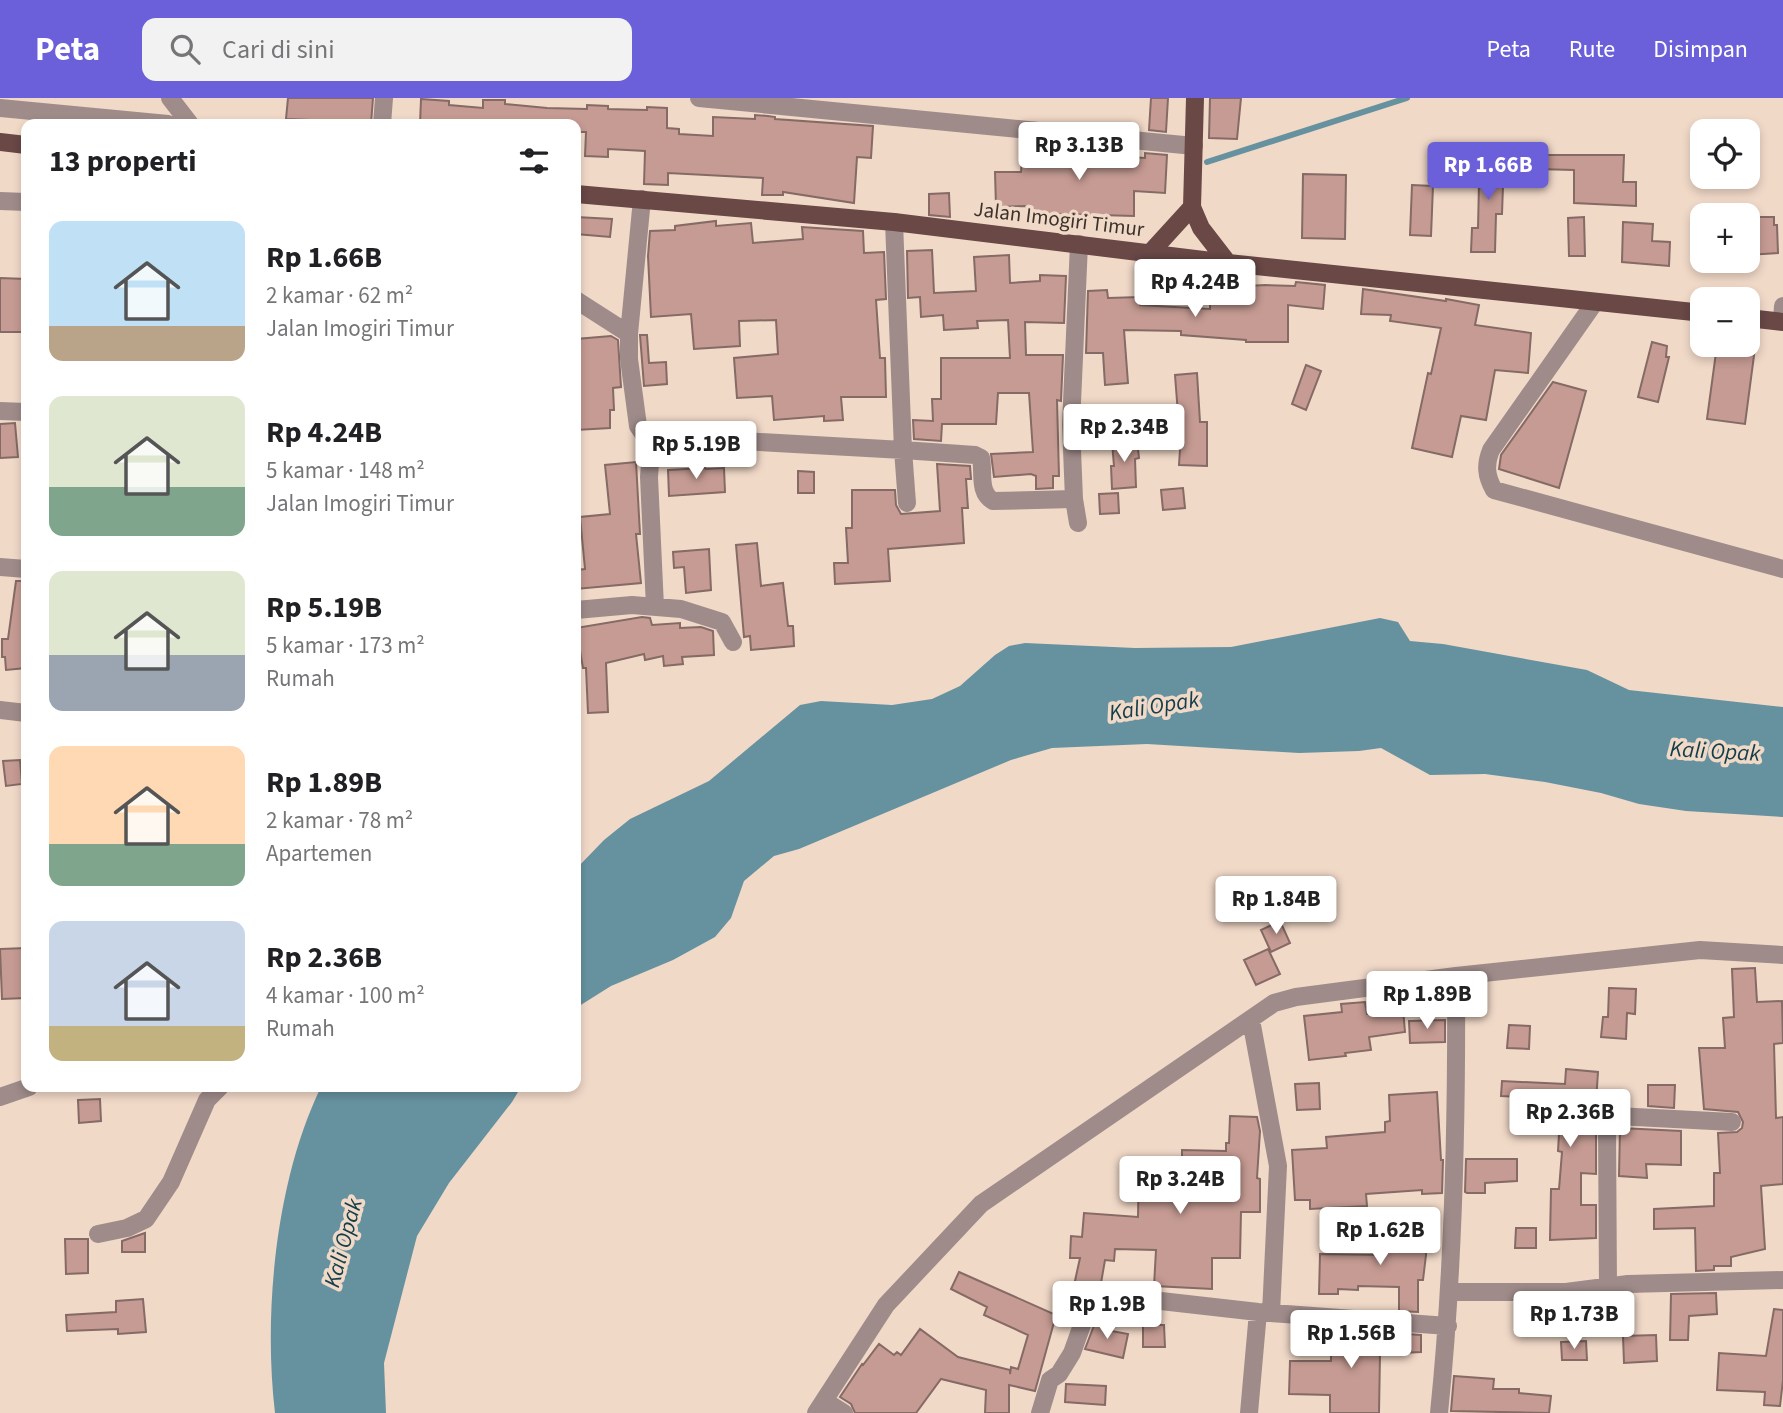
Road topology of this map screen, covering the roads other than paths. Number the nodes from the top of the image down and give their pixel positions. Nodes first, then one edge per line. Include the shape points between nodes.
1 (170, 98) edge
2 (384, 98) edge
3 (699, 98) edge
4 (1195, 98) edge
5 (59, 106) edge
6 (0, 108) edge
7 (138, 119) edge
8 (186, 119) edge
9 (382, 119) edge
10 (0, 142) edge
11 (21, 144) edge
12 (1194, 146) junction
13 (581, 194) edge
14 (642, 199) junction
15 (0, 201) edge
16 (21, 202) edge
17 (1192, 207) junction
18 (894, 222) junction
19 (1079, 244) junction
20 (1150, 253) junction
21 (1228, 263) junction
22 (1595, 302) junction
23 (581, 303) edge
24 (1783, 306) edge
25 (1690, 312) edge
26 (1760, 319) edge
27 (1783, 321) edge
28 (629, 334) junction
29 (0, 411) edge
30 (21, 412) edge
31 (652, 436) junction
32 (903, 450) junction
33 (1074, 499) junction
34 (907, 503) dead end
35 (1078, 523) dead end
36 (0, 567) edge
37 (21, 569) edge
38 (1783, 569) edge
39 (655, 607) junction
40 (581, 610) edge
41 (733, 642) dead end
42 (0, 710) edge
43 (21, 712) edge
44 (1783, 955) edge
45 (1456, 976) junction
46 (1251, 1020) junction
47 (21, 1090) edge
48 (215, 1092) edge
49 (0, 1097) edge
50 (1732, 1122) dead end
51 (98, 1234) dead end
52 (1783, 1280) edge
53 (1608, 1287) junction
54 (1449, 1292) junction
55 (1265, 1312) junction
56 (1448, 1326) junction
57 (821, 1407) edge
58 (844, 1413) edge
59 (1040, 1413) edge
60 (1248, 1413) edge
61 (1439, 1413) edge

1 - 8 street
2 - 9 street
3 - 12 street
4 - 12 main road
5 - 6 street
5 - 7 street
10 - 11 main road
12 - 17 main road
13 - 14 main road, Jalan Imogiri Timur
14 - 18 main road, Jalan Imogiri Timur
14 - 28 street
15 - 16 street
17 - 20 main road
17 - 21 main road via 1201,228
18 - 19 main road, Jalan Imogiri Timur
18 - 32 street
19 - 20 main road, Jalan Imogiri Timur
19 - 33 street via 1071,425
20 - 21 main road, Jalan Imogiri Timur
21 - 22 main road, Jalan Imogiri Timur
22 - 25 main road, Jalan Imogiri Timur
22 - 38 street via 1491,450 1486,463 1494,490
23 - 28 street
24 - 27 street
26 - 27 main road
28 - 31 street via 638,426
29 - 30 street
31 - 32 street
31 - 39 street via 649,491
32 - 33 street via 981,458 983,490 993,501
32 - 34 street
33 - 35 street
36 - 37 street
39 - 40 street
39 - 41 street via 681,609 722,622
42 - 43 street
44 - 45 street via 1700,950
45 - 46 street via 1296,997 1274,1003
45 - 54 street via 1457,1112
46 - 55 street via 1278,1166
46 - 57 street via 981,1204 886,1305
47 - 49 street
48 - 51 street via 207,1100 172,1182 146,1219
50 - 53 street via 1616,1116 1610,1121
52 - 53 street
53 - 54 street via 1566,1292
54 - 56 street
55 - 56 street
55 - 59 street via 1094,1295 1072,1353 1050,1380
55 - 60 street
56 - 61 street
57 - 58 street

